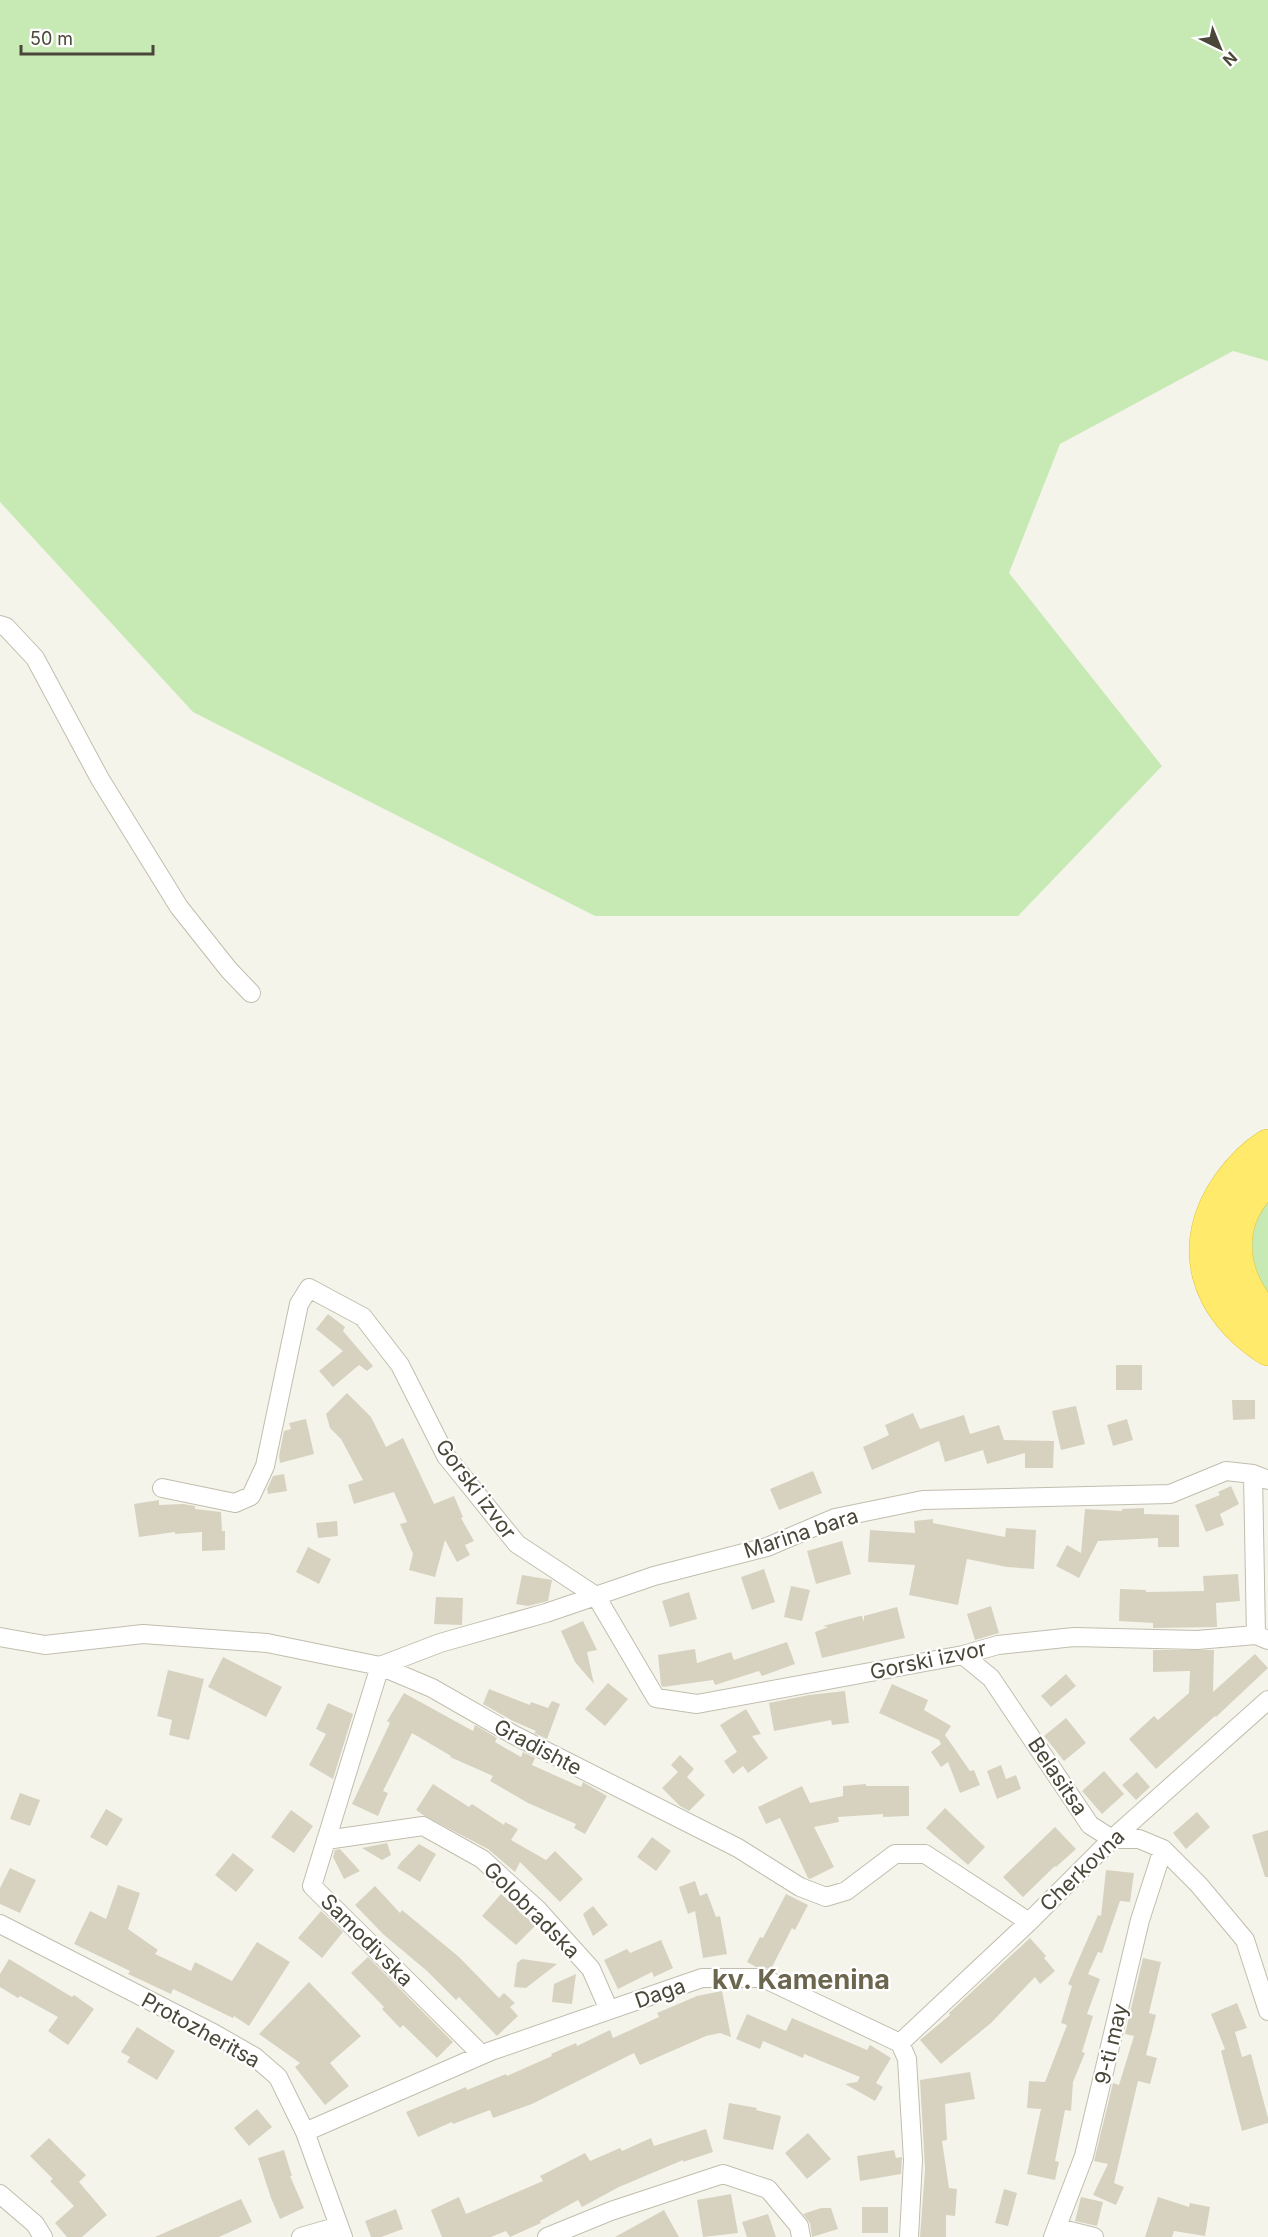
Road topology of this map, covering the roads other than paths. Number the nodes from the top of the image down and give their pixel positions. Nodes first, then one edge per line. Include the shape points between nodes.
1 (0, 625) edge
2 (251, 993) dead end
3 (1268, 1146) edge
4 (1268, 1178) edge
5 (1268, 1318) edge
6 (1268, 1349) edge
7 (1261, 1477) edge
8 (162, 1488) dead end
9 (596, 1596) junction
10 (0, 1637) edge
11 (1262, 1638) edge
12 (963, 1655) junction
13 (380, 1666) junction
14 (1268, 1700) edge
15 (1112, 1839) junction
16 (326, 1840) junction
17 (1163, 1849) junction
18 (1029, 1922) junction
19 (0, 1924) edge
20 (609, 2010) junction
21 (1268, 2011) edge
22 (900, 2043) junction
23 (482, 2055) junction
24 (305, 2132) junction
25 (0, 2194) edge
26 (341, 2231) edge
27 (1056, 2232) edge
28 (43, 2237) edge
29 (301, 2237) edge
30 (547, 2237) edge
31 (801, 2237) edge
32 (909, 2237) edge
33 (1094, 2237) edge

1 - 2 street via 35,658 100,779 179,907
3 - 6 highway via 1238,1171 1222,1194 1211,1215 1205,1253 1206,1270 1225,1309 1240,1328
4 - 5 highway via 1242,1211 1236,1249 1243,1286
7 - 9 street, Marina bara via 1226,1471 1170,1494 922,1500 835,1518 767,1547 654,1576
7 - 11 street
8 - 9 street, Gorski izvor via 235,1503 251,1496 265,1466 299,1304 309,1288 363,1317 400,1365 446,1455 517,1544
9 - 12 street, Gorski izvor via 656,1698 697,1704
9 - 13 street, Marina bara via 440,1643
10 - 13 street, Gradishte via 45,1645 143,1634 256,1642
11 - 12 street, Gorski izvor via 1074,1637 998,1645
12 - 15 street, Belasitsa via 991,1678 1090,1825
13 - 16 street, Samodivska
13 - 18 street, Gradishte via 432,1688 514,1735 738,1848 800,1887 826,1897 846,1891 896,1854 925,1854
14 - 15 street, Cherkovna
15 - 17 street via 1139,1839
15 - 18 street, Cherkovna
16 - 20 street, Golobradska via 423,1826 482,1859 538,1910 591,1969
16 - 23 street, Samodivska via 312,1886
17 - 21 street via 1245,1940
17 - 27 street, 9-ti may via 1140,1920 1084,2156
18 - 22 street, Cherkovna
19 - 24 street, Protozheritsa via 255,2057 278,2077
20 - 22 street, Daga via 702,1978 763,1978
20 - 23 street, Daga
22 - 32 street via 907,2059 913,2160
23 - 24 street, Daga
24 - 26 street, Protozheritsa
25 - 28 street via 35,2223
26 - 29 street
27 - 33 street
30 - 31 street via 723,2174 768,2188 799,2226

